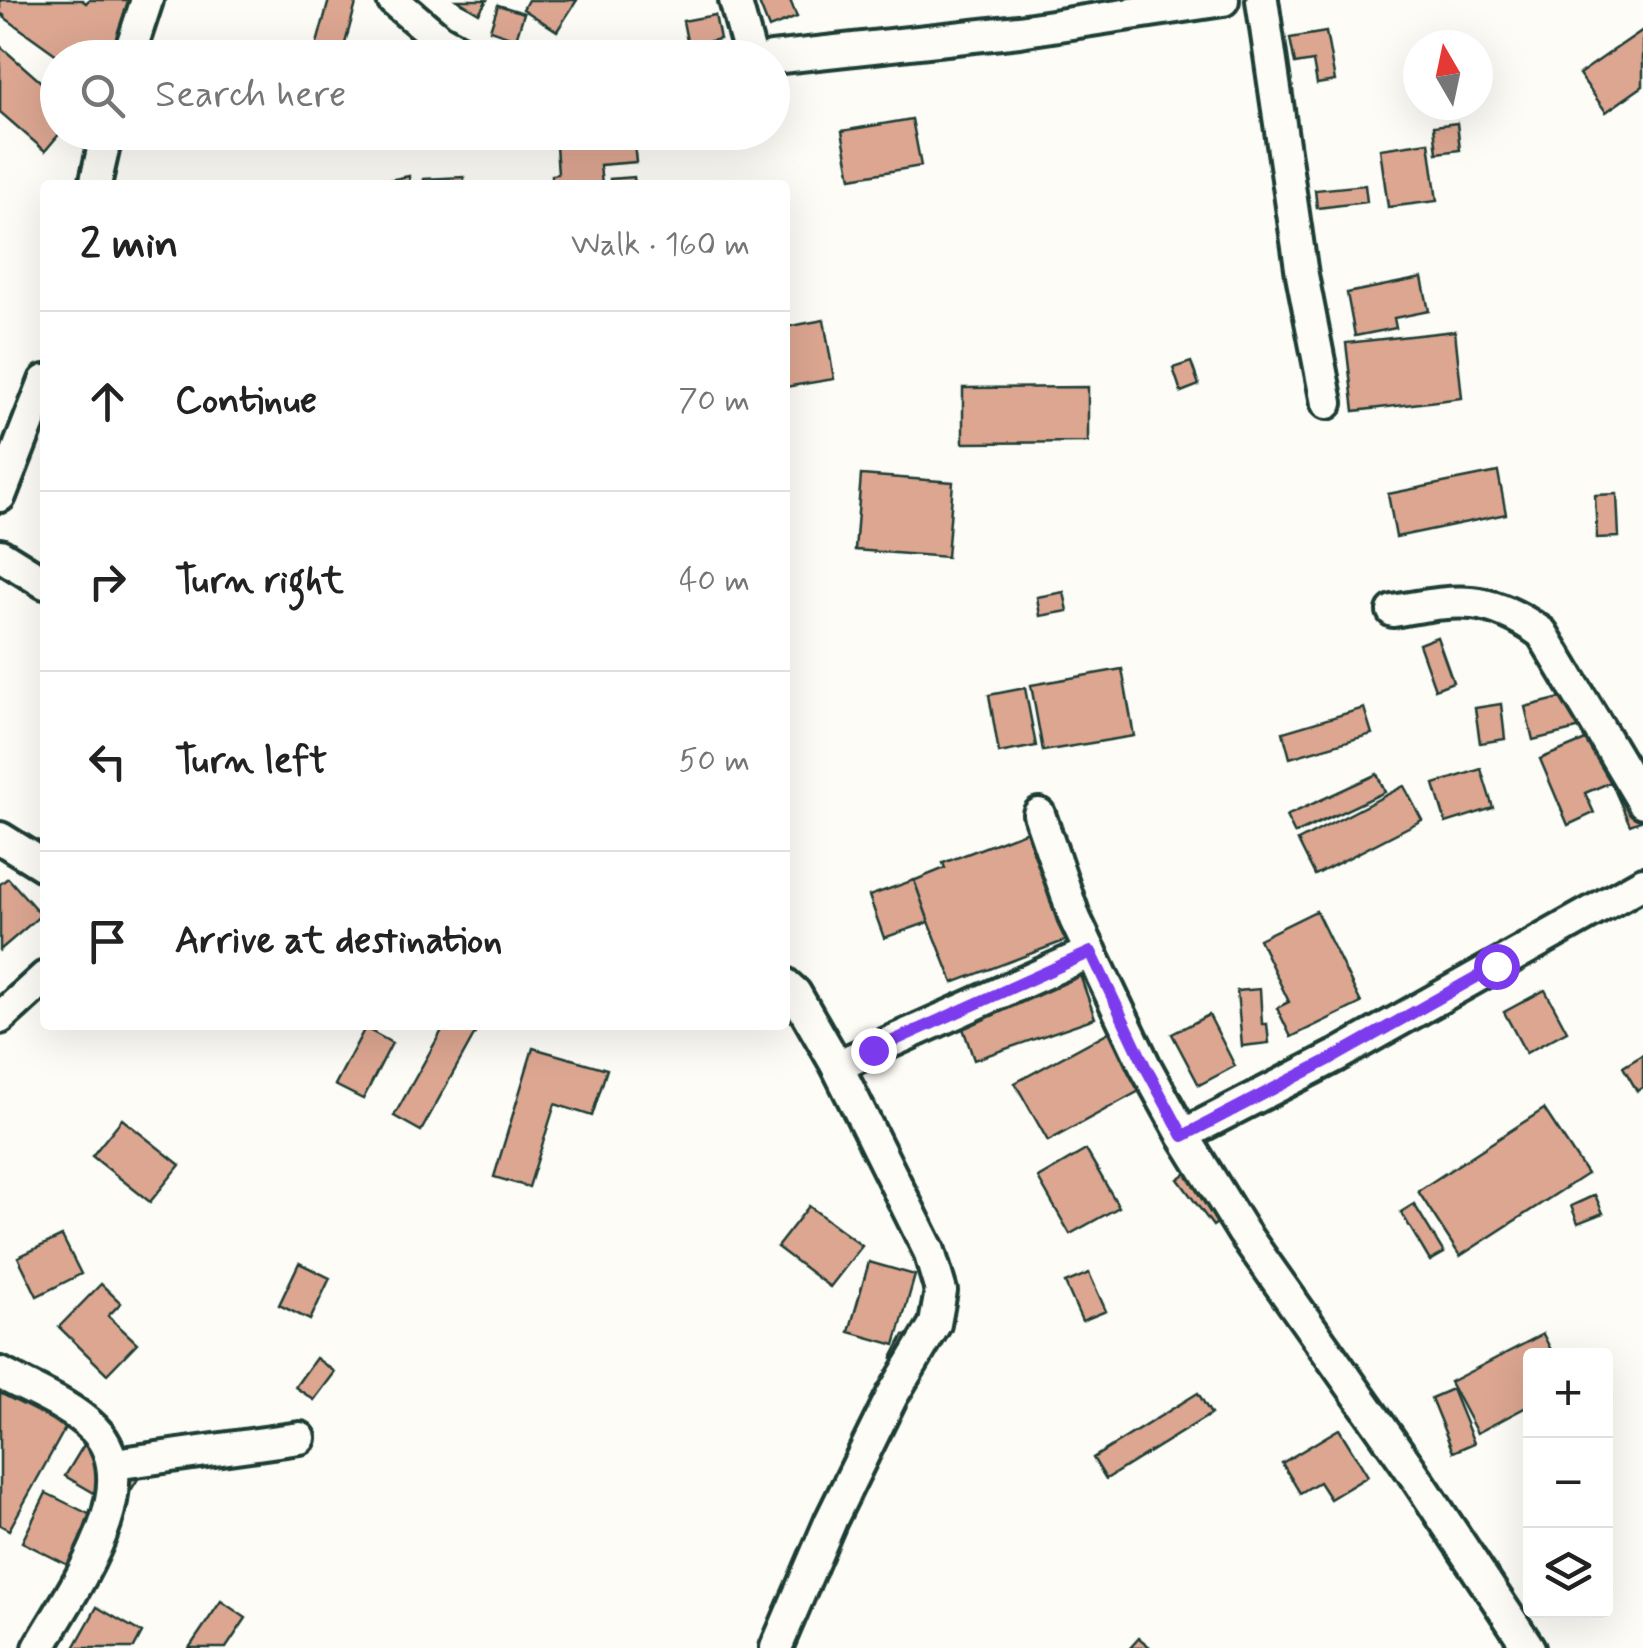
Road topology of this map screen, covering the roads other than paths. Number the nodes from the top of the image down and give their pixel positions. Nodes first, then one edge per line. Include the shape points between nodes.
1 (147, 0) edge
2 (392, 0) edge
3 (735, 0) edge
4 (1224, 0) edge
5 (1262, 0) edge
6 (1089, 10) edge
7 (134, 40) edge
8 (440, 40) edge
9 (746, 40) edge
10 (790, 55) edge
11 (103, 150) edge
12 (96, 180) edge
13 (40, 394) edge
14 (1328, 403) dead end
15 (0, 496) edge
16 (0, 556) edge
17 (40, 581) edge
18 (1393, 611) dead end
19 (1643, 802) edge
20 (1039, 814) dead end
21 (0, 838) edge
22 (40, 863) edge
23 (1643, 884) edge
24 (1091, 952) junction
25 (40, 982) edge
26 (790, 989) edge
27 (0, 1018) edge
28 (837, 1066) junction
29 (1183, 1136) junction
30 (0, 1373) edge
31 (300, 1438) dead end
32 (114, 1464) junction
33 (39, 1648) edge
34 (776, 1648) edge
35 (1529, 1648) edge

1 - 7 street
2 - 8 street
3 - 9 street
4 - 6 street
5 - 14 street
6 - 10 street
11 - 12 street
13 - 15 street
16 - 17 street
18 - 19 street via 1482,602 1542,633
20 - 24 street
21 - 22 street
23 - 29 street
24 - 28 street
24 - 29 street
25 - 27 street
26 - 28 street
28 - 34 street via 929,1251 940,1291 935,1324 831,1520
29 - 35 street
30 - 32 street via 96,1430
31 - 32 street
32 - 33 street via 103,1536

